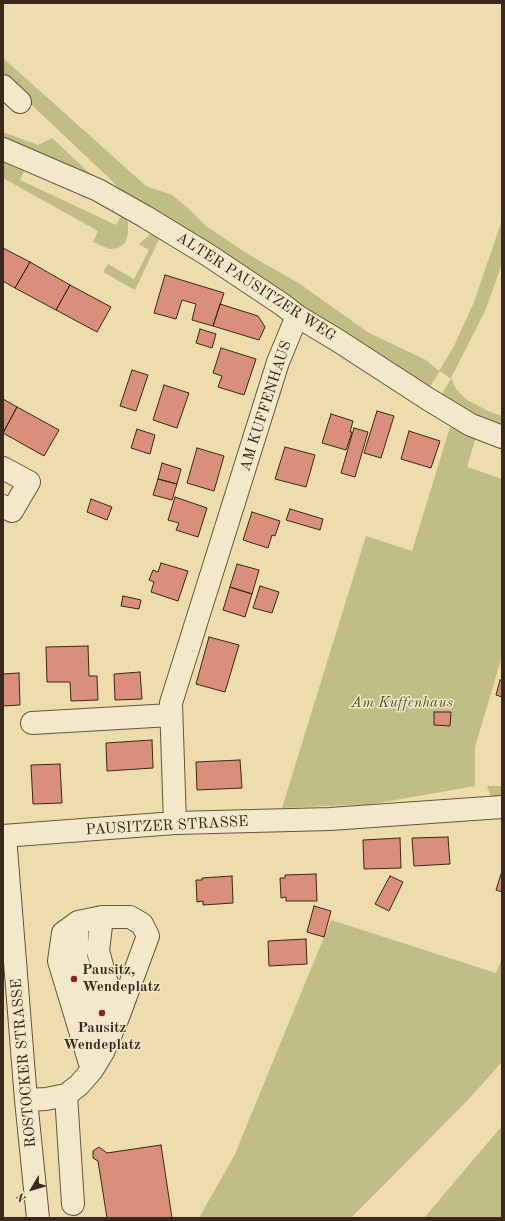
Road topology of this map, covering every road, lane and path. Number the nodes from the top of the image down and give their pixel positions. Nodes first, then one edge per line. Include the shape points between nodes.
1 (3, 86) edge
2 (20, 102) dead end
3 (3, 149) edge
4 (297, 316) junction
5 (502, 438) edge
6 (3, 468) edge
7 (8, 509) edge
8 (171, 715) junction
9 (32, 723) dead end
10 (502, 807) edge
11 (175, 824) junction
12 (4, 836) edge
13 (102, 917) junction
14 (11, 1013) edge
15 (117, 1020) junction
16 (98, 1061) junction
17 (66, 1095) junction
18 (26, 1100) junction
19 (73, 1204) dead end
20 (38, 1218) edge

1 - 2 street
3 - 4 street, ALTER PAUSITZER WEG via 98,190 144,216 208,255
4 - 5 street, ALTER PAUSITZER WEG via 428,400 471,425
4 - 8 street, AM KUFFENHAUS via 278,362 171,702
6 - 7 street via 29,482
8 - 9 street
8 - 11 street, AM KUFFENHAUS
10 - 11 street, PAUSITZER STRASSE via 330,819
11 - 12 street, PAUSITZER STRASSE
12 - 14 street, ROSTOCKER STRASSE
13 - 15 street via 98,951
13 - 15 street via 130,917 142,924 148,936
13 - 16 street via 78,922 63,933 59,961
14 - 18 street, ROSTOCKER STRASSE
15 - 16 street
16 - 17 street via 79,1085
17 - 18 street
17 - 19 street
18 - 20 street, ROSTOCKER STRASSE

